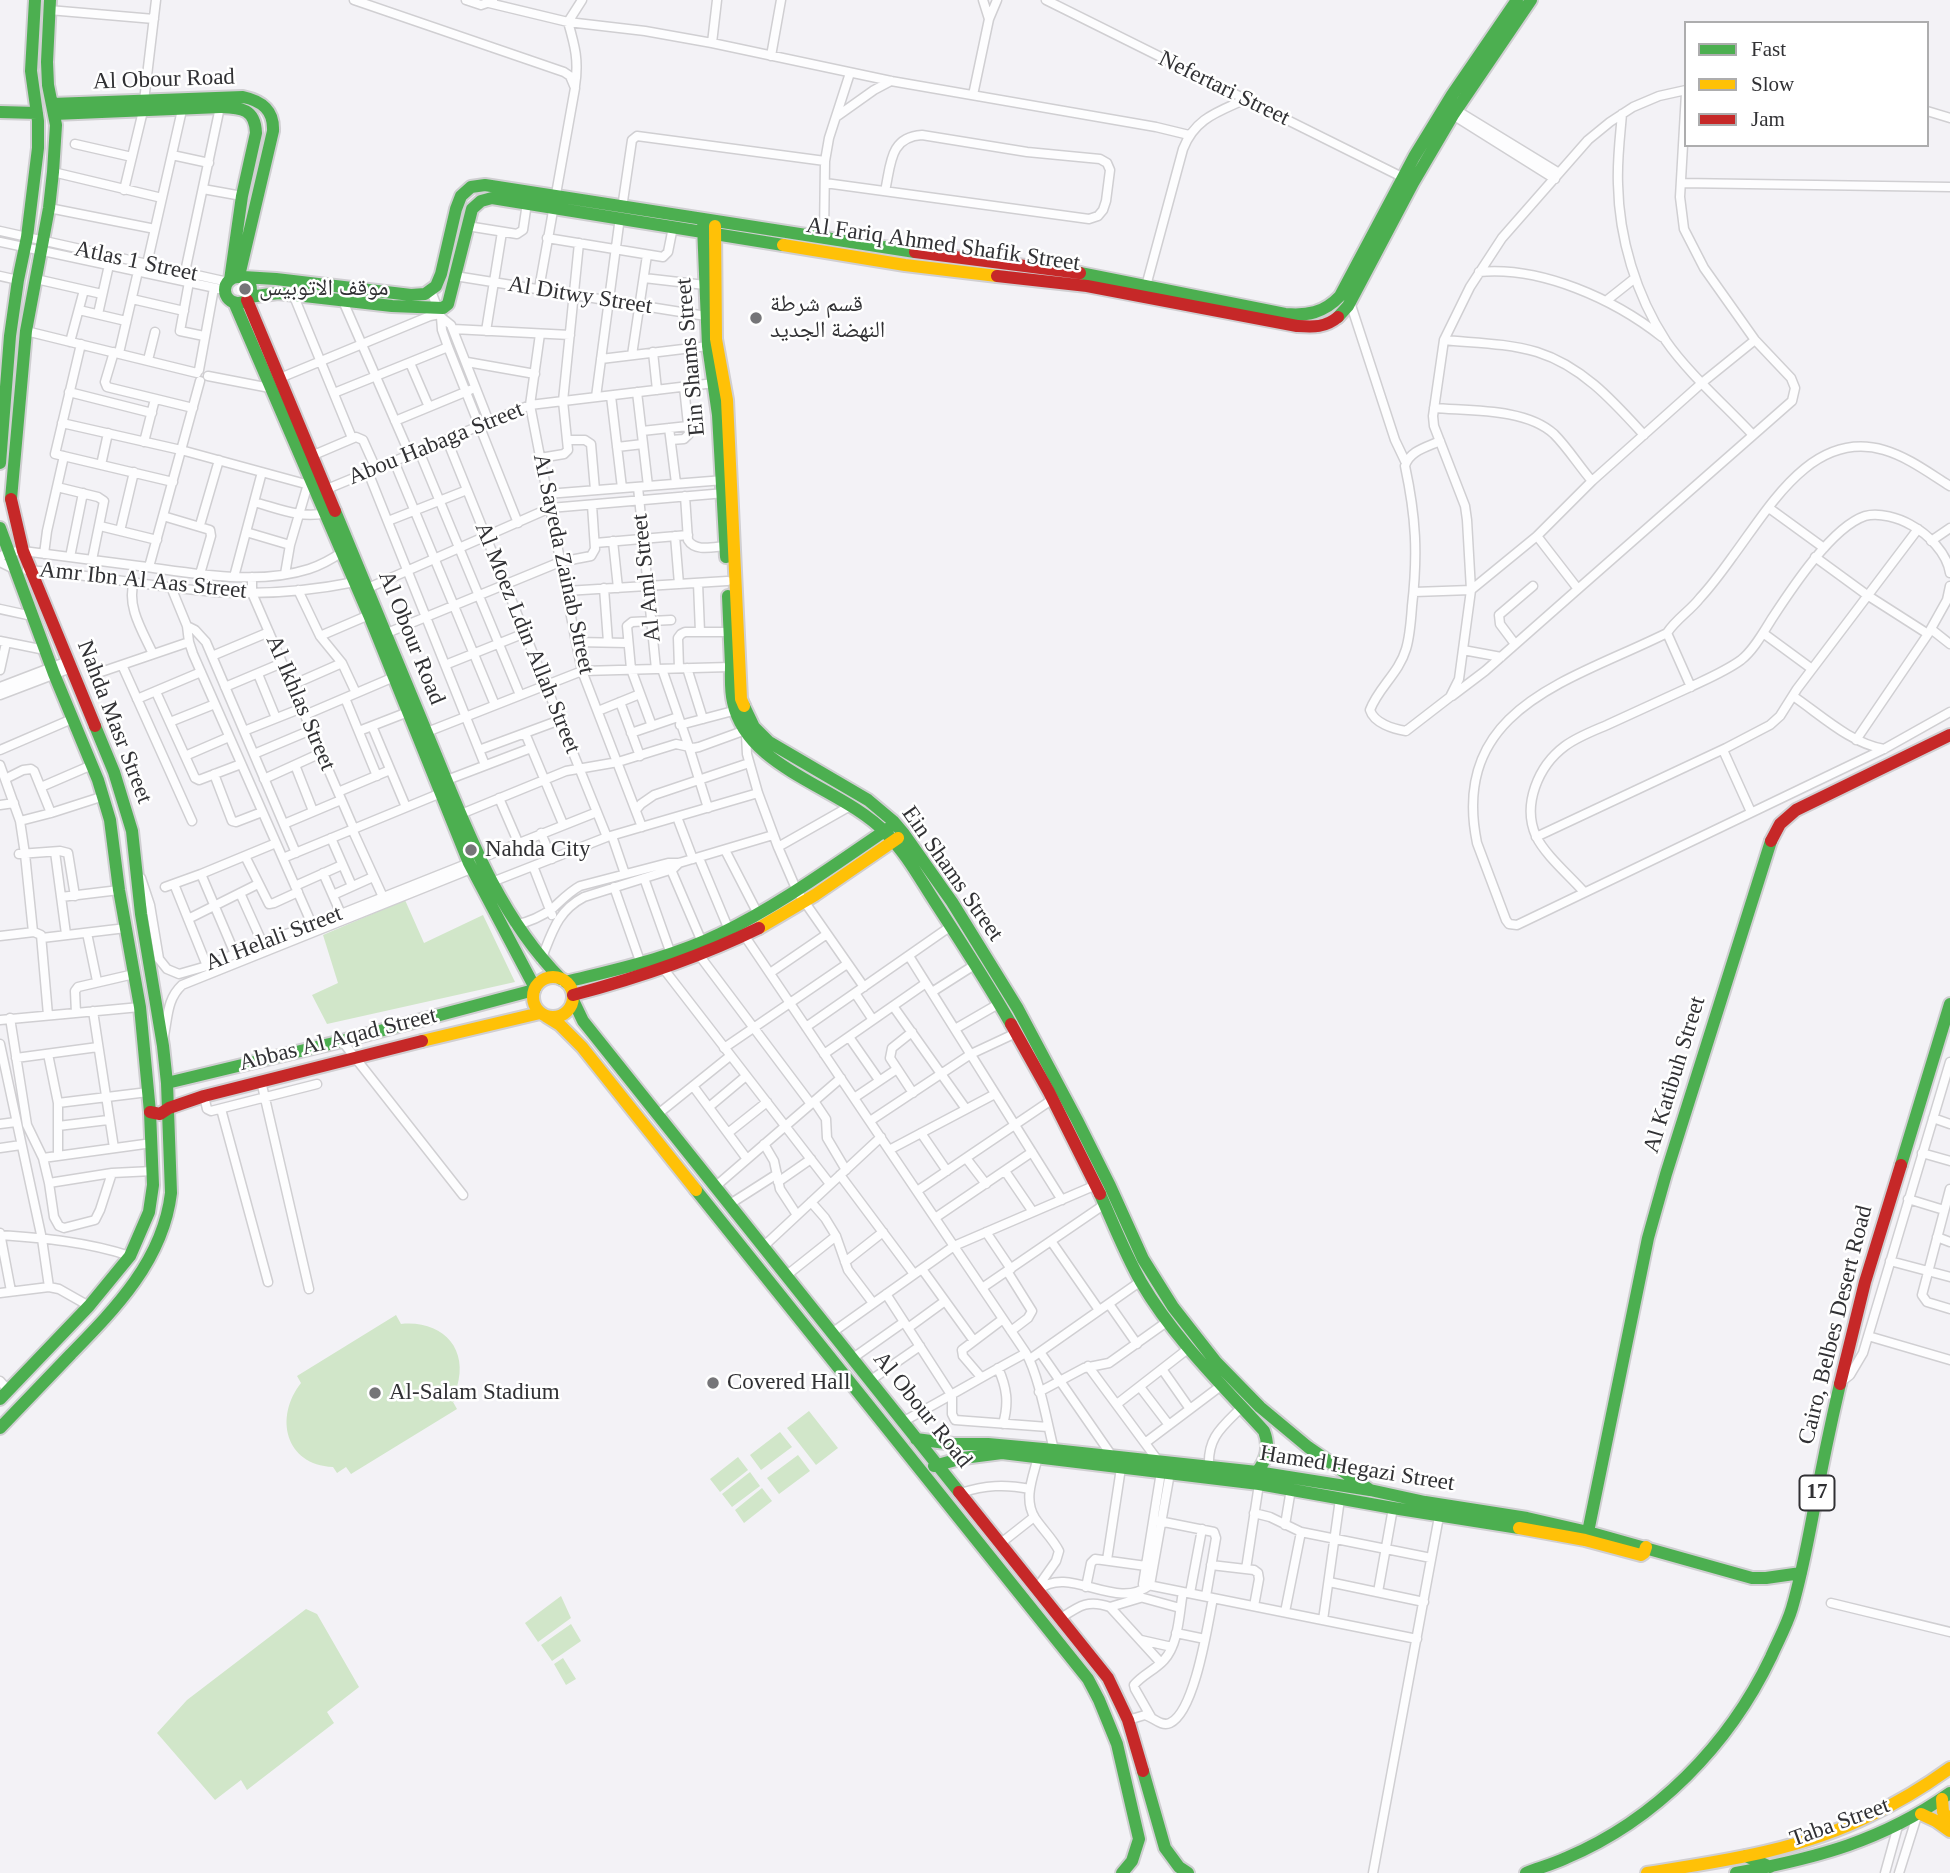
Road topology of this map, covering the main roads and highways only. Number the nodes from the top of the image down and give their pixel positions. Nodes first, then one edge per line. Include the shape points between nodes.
1 (36, 0) edge
2 (1517, 0) edge
3 (1531, 0) edge
4 (49, 5) edge
5 (0, 103) edge
6 (143, 106) junction
7 (268, 108) junction
8 (36, 109) junction
9 (53, 109) junction
10 (0, 112) edge
11 (254, 117) junction
12 (1419, 160) junction
13 (1408, 180) junction
14 (554, 202) junction
15 (621, 212) junction
16 (709, 227) junction
17 (230, 282) junction
18 (1116, 286) junction
19 (243, 299) junction
20 (1235, 309) junction
21 (5, 335) edge
22 (3, 377) edge
23 (1, 428) edge
24 (307, 458) junction
25 (0, 464) edge
26 (727, 486) junction
27 (0, 528) edge
28 (3, 557) edge
29 (1950, 735) edge
30 (894, 833) junction
31 (476, 864) junction
32 (120, 893) junction
33 (140, 895) junction
34 (801, 896) junction
35 (141, 914) junction
36 (125, 922) junction
37 (700, 948) junction
38 (563, 981) junction
39 (535, 989) junction
40 (573, 997) junction
41 (1950, 1004) edge
42 (544, 1015) junction
43 (320, 1045) junction
44 (324, 1066) junction
45 (167, 1083) junction
46 (169, 1108) junction
47 (150, 1112) junction
48 (148, 1214) junction
49 (166, 1220) junction
50 (138, 1237) junction
51 (157, 1244) junction
52 (3, 1390) edge
53 (0, 1428) edge
54 (918, 1439) junction
55 (904, 1450) junction
56 (1053, 1454) junction
57 (939, 1465) junction
58 (918, 1467) junction
59 (1164, 1469) junction
60 (1258, 1478) junction
61 (1370, 1490) junction
62 (1440, 1510) junction
63 (1588, 1532) junction
64 (1644, 1551) junction
65 (1801, 1573) junction
66 (1950, 1768) edge
67 (1946, 1796) edge
68 (1919, 1815) junction
69 (1946, 1823) edge
70 (1161, 1837) junction
71 (1139, 1839) junction
72 (1746, 1856) junction
73 (1770, 1867) junction
74 (1788, 1868) edge
75 (1674, 1870) edge
76 (1744, 1872) edge
77 (1122, 1873) edge
78 (1188, 1873) edge
79 (1526, 1873) edge
80 (1647, 1873) edge

1 - 8 main road via 31,71
2 - 12 main road, Al Fariq Ahmed Shafik Street via 1452,96
3 - 12 main road, Al Fariq Ahmed Shafik Street
4 - 9 main road, Nahda Masr Street via 47,61
5 - 8 main road
6 - 7 main road, Al Obour Road via 243,97
6 - 9 main road, Al Obour Road
6 - 11 main road, Al Obour Road via 242,109
7 - 11 main road
7 - 17 main road via 274,131
8 - 10 main road
8 - 21 main road via 38,148 26,242
9 - 33 main road, Nahda Masr Street via 50,208 26,331 11,499 30,570 121,792 132,831
11 - 17 main road, Al Obour Road via 256,133
12 - 13 main road, Al Fariq Ahmed Shafik Street
13 - 20 main road, Al Fariq Ahmed Shafik Street via 1330,307 1303,316
13 - 20 main road, Al Fariq Ahmed Shafik Street via 1338,318 1321,327 1297,326
14 - 15 main road, Al Fariq Ahmed Shafik Street
14 - 17 main road, Al Fariq Ahmed Shafik Street via 485,185 465,191 456,209 439,280 431,291 418,295 275,279
14 - 19 main road, Al Fariq Ahmed Shafik Street via 492,198 477,202 448,304 440,313 293,294
15 - 16 main road, Al Fariq Ahmed Shafik Street
15 - 16 main road, Al Fariq Ahmed Shafik Street via 673,227
16 - 18 main road, Al Fariq Ahmed Shafik Street via 905,265
16 - 18 main road, Al Fariq Ahmed Shafik Street via 824,237 1064,270
16 - 26 main road, Ein Shams Street via 716,339 727,400
16 - 26 main road, Ein Shams Street via 705,285 708,346
17 - 19 main road via 229,298
17 - 19 main road via 251,286
18 - 20 main road, Al Fariq Ahmed Shafik Street
18 - 20 main road, Al Fariq Ahmed Shafik Street via 1146,286
19 - 24 main road, Al Obour Road via 280,379
19 - 24 main road, Al Obour Road via 270,388
21 - 22 main road
22 - 23 main road
23 - 25 main road
24 - 31 main road, Al Obour Road via 327,489 387,633 461,814
24 - 31 main road, Al Obour Road via 310,485 441,793
26 - 30 main road, Ein Shams Street via 741,699 749,720 763,738 877,806
26 - 30 main road, Ein Shams Street via 725,546 733,711 744,733 772,759
27 - 28 main road, Nahda Masr Street
28 - 32 main road, Nahda Masr Street via 14,569 104,796
29 - 63 main road, Al Katibuh Street via 1796,810 1780,824 1769,844 1648,1238
30 - 34 main road
30 - 60 main road, Ein Shams Street via 1000,1003 1141,1281 1189,1348 1264,1431 1267,1457
30 - 61 main road, Ein Shams Street via 968,928 1016,1009 1075,1116 1139,1250 1184,1323 1272,1418
31 - 38 main road, Al Obour Road via 541,960
31 - 39 main road, Al Obour Road
32 - 33 main road
32 - 36 main road, Nahda Masr Street
33 - 35 main road, Nahda Masr Street
34 - 37 main road via 758,914
34 - 37 main road via 785,914 744,935
35 - 36 main road
35 - 45 main road, Nahda Masr Street
36 - 47 main road, Nahda Masr Street
37 - 38 main road
37 - 40 main road via 663,968
38 - 39 main road via 549,978
38 - 40 main road
39 - 42 main road via 534,1003
39 - 43 main road, Abbas Al Aqad Street
40 - 42 main road via 567,1012
40 - 54 main road, Al Obour Road via 581,1018
41 - 65 main road, Cairo, Belbes Desert Road / 17 via 1874,1246 1839,1384
42 - 44 main road, Abbas Al Aqad Street
42 - 55 main road, Al Obour Road via 582,1047
43 - 44 main road
43 - 45 main road, Abbas Al Aqad Street
44 - 46 main road, Abbas Al Aqad Street
45 - 46 main road, Nahda Masr Street
46 - 47 main road, Abbas Al Aqad Street via 160,1114
46 - 49 main road, Nahda Masr Street via 171,1193
47 - 48 main road, Nahda Masr Street via 153,1171
48 - 49 main road
48 - 50 main road, Nahda Masr Street
49 - 51 main road, Nahda Masr Street
50 - 51 main road
50 - 52 main road, Nahda Masr Street via 130,1256 89,1306
51 - 53 main road, Nahda Masr Street via 122,1300
54 - 55 main road via 909,1441
54 - 56 main road, Hamed Hegazi Street
54 - 57 main road, Al Obour Road
55 - 58 main road, Al Obour Road
56 - 57 main road, Hamed Hegazi Street via 989,1454
56 - 59 main road, Hamed Hegazi Street via 1121,1468
56 - 59 main road, Hamed Hegazi Street via 1112,1456
57 - 58 main road, Hamed Hegazi Street
57 - 70 main road, Al Obour Road via 1108,1678 1128,1720
58 - 71 main road, Al Obour Road via 1087,1679 1117,1744
59 - 60 main road, Hamed Hegazi Street
59 - 60 main road, Hamed Hegazi Street via 1209,1468
60 - 61 main road, Hamed Hegazi Street
60 - 62 main road, Hamed Hegazi Street via 1340,1499
61 - 62 main road, Hamed Hegazi Street
62 - 63 main road, Hamed Hegazi Street via 1527,1518
62 - 64 main road, Hamed Hegazi Street
63 - 64 main road, Hamed Hegazi Street
64 - 65 main road, Hamed Hegazi Street via 1752,1578
65 - 79 main road, Cairo, Belbes Desert Road / 17 via 1792,1608 1763,1676 1709,1754 1622,1828 1580,1852
66 - 72 main road via 1903,1800 1860,1821 1795,1845
67 - 68 main road, Taba Street
67 - 69 main road via 1942,1808
68 - 69 main road
68 - 74 main road, Taba Street
70 - 71 main road via 1151,1843
70 - 78 main road, Al Obour Road via 1171,1858
71 - 77 main road via 1132,1861
72 - 73 main road
72 - 75 main road
73 - 74 main road, Taba Street
73 - 76 main road, Taba Street
75 - 80 main road

